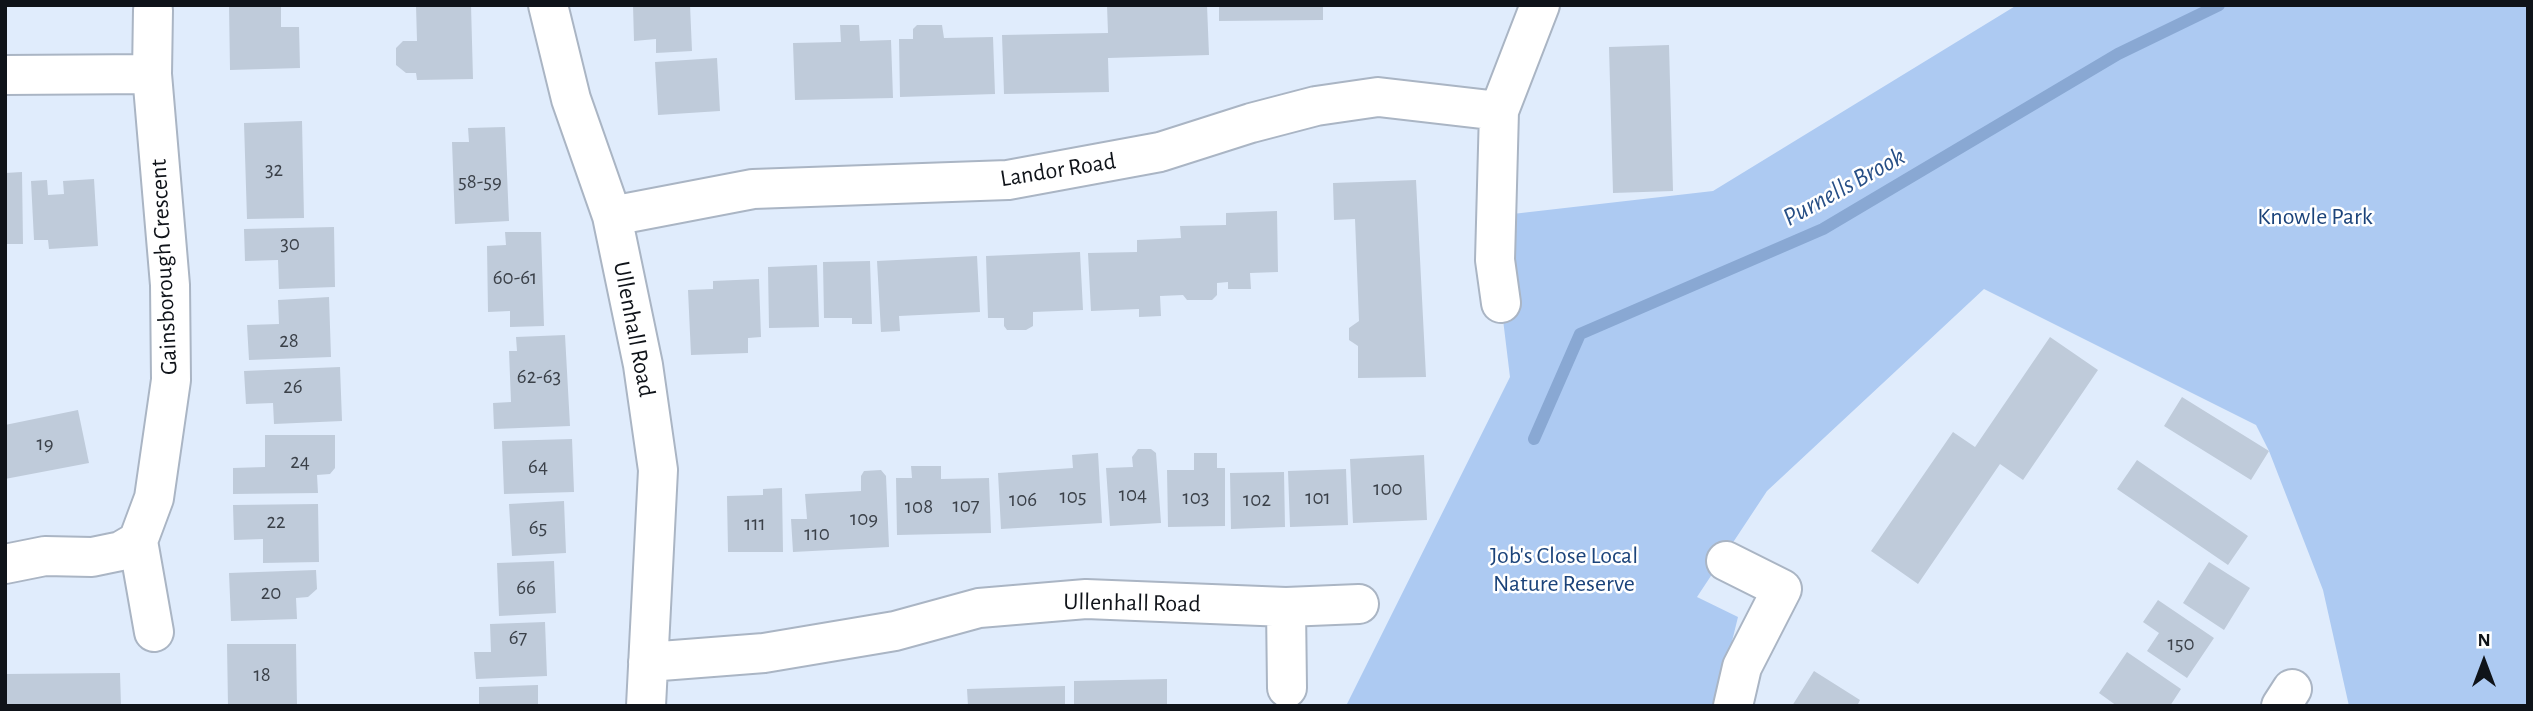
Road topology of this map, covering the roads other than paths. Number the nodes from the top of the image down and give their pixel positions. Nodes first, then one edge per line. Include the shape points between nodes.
1 (548, 5) edge
2 (1540, 5) edge
3 (153, 10) dead end
4 (152, 74) junction
5 (5, 75) edge
6 (1499, 111) junction
7 (612, 216) junction
8 (1501, 303) dead end
9 (138, 541) junction
10 (1726, 561) dead end
11 (5, 564) edge
12 (1360, 604) dead end
13 (1286, 607) junction
14 (154, 632) dead end
15 (648, 662) junction
16 (1287, 688) dead end
17 (646, 706) edge
18 (1734, 706) edge

1 - 7 street, Ullenhall Road via 571,99
2 - 6 street
3 - 4 street, Gainsborough Crescent
4 - 5 street
4 - 9 street, Gainsborough Crescent via 170,285 171,380 154,498
6 - 7 street, Landor Road via 1378,97 1316,106 1160,152 1008,180 753,189
6 - 8 street via 1495,260
7 - 15 street, Ullenhall Road via 643,365 658,470
9 - 11 street via 121,551 92,557 45,556
9 - 14 street
10 - 18 street via 1782,589 1742,667
12 - 13 street, Ullenhall Road
13 - 15 street, Ullenhall Road via 1086,599 979,608 895,631 764,653
13 - 16 street
15 - 17 street, Ullenhall Road

